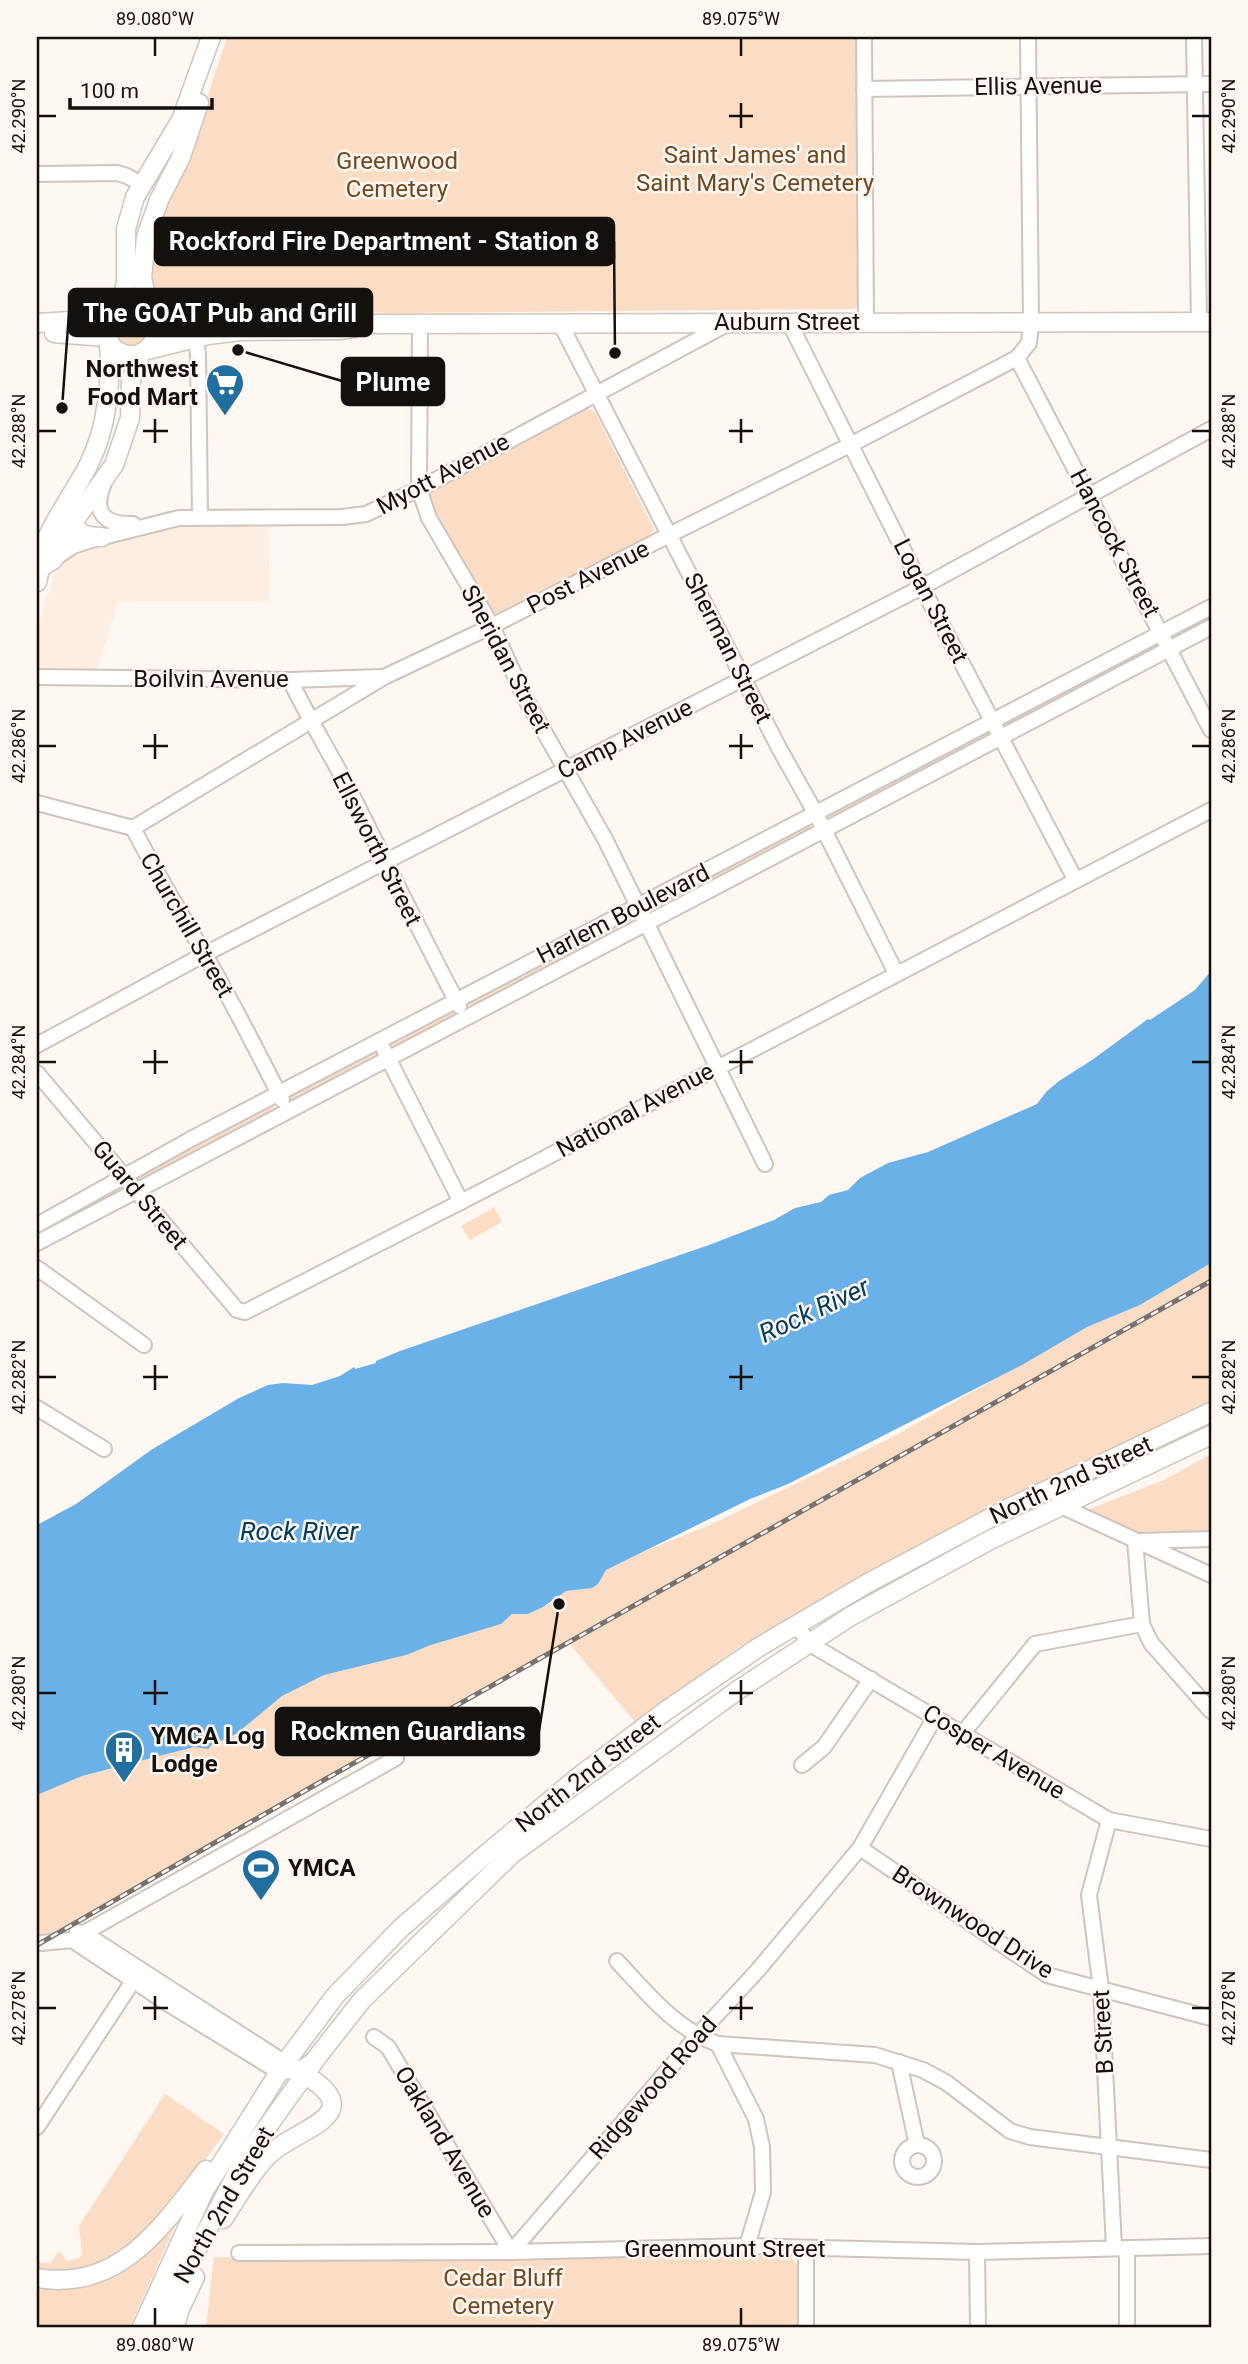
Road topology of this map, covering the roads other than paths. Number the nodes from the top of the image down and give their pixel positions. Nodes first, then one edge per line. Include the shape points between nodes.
1 (211, 37) edge
2 (222, 37) edge
3 (864, 37) edge
4 (1028, 37) edge
5 (1194, 37) edge
6 (1195, 84) junction
7 (1211, 84) edge
8 (1028, 87) junction
9 (864, 89) junction
10 (37, 174) edge
11 (141, 184) junction
12 (115, 311) junction
13 (152, 316) junction
14 (789, 322) junction
15 (866, 322) junction
16 (1205, 322) edge
17 (37, 323) edge
18 (560, 323) junction
19 (730, 323) junction
20 (1031, 323) junction
21 (363, 324) junction
22 (420, 324) junction
23 (37, 333) edge
24 (195, 338) junction
25 (108, 339) junction
26 (143, 352) junction
27 (1017, 358) junction
28 (595, 394) junction
29 (1211, 429) edge
30 (850, 445) junction
31 (88, 466) junction
32 (105, 479) junction
33 (419, 489) junction
34 (1089, 494) junction
35 (200, 517) junction
36 (149, 524) junction
37 (72, 525) junction
38 (669, 535) junction
39 (102, 537) junction
40 (42, 560) edge
41 (922, 586) junction
42 (1211, 607) edge
43 (492, 626) junction
44 (1211, 627) edge
45 (1161, 632) junction
46 (1170, 648) junction
47 (37, 677) edge
48 (384, 677) junction
49 (743, 678) junction
50 (290, 680) junction
51 (992, 720) junction
52 (311, 723) junction
53 (1211, 730) edge
54 (1002, 738) junction
55 (564, 769) junction
56 (37, 803) edge
57 (1211, 810) edge
58 (816, 814) junction
59 (133, 828) junction
60 (825, 831) junction
61 (385, 863) junction
62 (1075, 879) junction
63 (637, 906) junction
64 (646, 924) junction
65 (205, 954) junction
66 (896, 973) junction
67 (456, 1000) junction
68 (465, 1017) junction
69 (379, 1041) junction
70 (37, 1045) edge
71 (389, 1058) junction
72 (717, 1067) junction
73 (37, 1073) edge
74 (279, 1093) junction
75 (287, 1110) junction
76 (765, 1164) dead end
77 (124, 1177) junction
78 (135, 1192) junction
79 (461, 1202) junction
80 (37, 1225) edge
81 (37, 1243) edge
82 (37, 1268) edge
83 (246, 1312) joint
84 (144, 1345) dead end
85 (37, 1408) edge
86 (1211, 1412) edge
87 (1211, 1434) edge
88 (104, 1449) dead end
89 (1055, 1486) junction
90 (1061, 1506) junction
91 (1211, 1539) edge
92 (1135, 1541) junction
93 (1211, 1574) edge
94 (1142, 1624) junction
95 (796, 1625) junction
96 (810, 1643) junction
97 (870, 1679) junction
98 (1211, 1711) edge
99 (935, 1717) junction
100 (962, 1733) junction
101 (396, 1758) dead end
102 (802, 1765) dead end
103 (1109, 1820) junction
104 (1211, 1839) edge
105 (860, 1848) junction
106 (84, 1933) junction
107 (39, 1944) edge
108 (617, 1961) dead end
109 (142, 1968) junction
110 (133, 1981) junction
111 (1101, 1989) junction
112 (1211, 2018) edge
113 (699, 2035) junction
114 (374, 2037) dead end
115 (718, 2044) junction
116 (899, 2062) junction
117 (291, 2070) junction
118 (265, 2092) junction
119 (37, 2127) edge
120 (916, 2145) dead end
121 (1110, 2147) junction
122 (1211, 2161) edge
123 (223, 2219) junction
124 (747, 2246) junction
125 (1211, 2246) edge
126 (806, 2248) junction
127 (1121, 2248) junction
128 (511, 2252) junction
129 (977, 2252) junction
130 (239, 2253) dead end
131 (37, 2278) edge
132 (142, 2327) edge
133 (156, 2327) edge
134 (175, 2327) edge
135 (806, 2327) edge
136 (978, 2327) edge
137 (1128, 2327) edge

1 - 11 main road via 169,144
2 - 13 main road via 181,157 146,237 142,278
3 - 9 street
4 - 8 street
5 - 6 street
6 - 7 street, Ellis Avenue
6 - 8 street, Ellis Avenue
6 - 16 street
8 - 9 street, Ellis Avenue
8 - 20 street
9 - 15 street
10 - 11 street via 117,173
11 - 12 main road via 126,229 126,284
12 - 13 main road via 135,304
12 - 17 main road via 87,320
12 - 25 main road via 106,328
13 - 21 main road, Auburn Street via 179,328 272,316 349,317
13 - 26 main road via 156,336
14 - 15 main road, Auburn Street
14 - 19 main road, Auburn Street
14 - 30 street, Logan Street
15 - 20 main road, Auburn Street
16 - 20 main road, Auburn Street
18 - 19 main road, Auburn Street
18 - 22 main road, Auburn Street
18 - 28 street, Sherman Street
19 - 28 street, Myott Avenue
20 - 27 street via 1029,343
21 - 22 main road, Auburn Street
21 - 24 main road, Auburn Street via 340,330 240,331
22 - 33 street, Sheridan Street
23 - 25 main road via 79,333
24 - 26 main road, Auburn Street
24 - 35 street
25 - 26 main road via 124,354
25 - 31 main road via 111,381
26 - 32 main road via 131,380 130,418 123,443
27 - 30 street, Post Avenue
27 - 34 street, Hancock Street
28 - 33 street, Myott Avenue
28 - 38 street, Sherman Street
29 - 34 street, Camp Avenue
30 - 38 street, Post Avenue
30 - 41 street, Logan Street
31 - 37 main road via 73,504
31 - 40 main road via 54,523
32 - 36 street via 99,500 106,519 124,525
32 - 37 main road
33 - 35 street, Myott Avenue via 359,516
33 - 43 street, Sheridan Street via 429,518
34 - 41 street, Camp Avenue
34 - 45 street, Hancock Street
35 - 36 street, Myott Avenue
36 - 39 street, Myott Avenue
37 - 39 main road via 83,534
37 - 40 main road
38 - 43 street, Post Avenue
38 - 49 street, Sherman Street
39 - 40 street, Myott Avenue
41 - 49 street, Camp Avenue
41 - 51 street, Logan Street
42 - 45 street, Harlem Boulevard
43 - 48 street, Post Avenue
43 - 55 street, Sheridan Street
44 - 46 street, Harlem Boulevard
45 - 46 street, Hancock Street
45 - 51 street, Harlem Boulevard
46 - 53 street, Hancock Street
46 - 54 street, Harlem Boulevard
47 - 50 street, Boilvin Avenue
48 - 50 street, Boilvin Avenue
48 - 52 street, Post Avenue
49 - 55 street, Camp Avenue
49 - 58 street, Sherman Street
50 - 52 street, Ellsworth Street
51 - 54 street, Logan Street
51 - 58 street, Harlem Boulevard
52 - 59 street, Post Avenue
52 - 61 street, Ellsworth Street
54 - 60 street, Harlem Boulevard
54 - 62 street, Logan Street
55 - 61 street, Camp Avenue
55 - 63 street, Sheridan Street
56 - 59 street, Churchill Street
57 - 62 street, National Avenue
58 - 60 street, Sherman Street
58 - 63 street, Harlem Boulevard
59 - 65 street, Churchill Street
60 - 64 street, Harlem Boulevard
60 - 66 street, Sherman Street
61 - 65 street, Camp Avenue
61 - 67 street, Ellsworth Street
62 - 66 street, National Avenue
63 - 64 street, Sheridan Street
63 - 67 street, Harlem Boulevard
64 - 68 street, Harlem Boulevard
64 - 72 street, Sheridan Street
65 - 70 street, Camp Avenue
65 - 74 street, Churchill Street
66 - 72 street, National Avenue
67 - 68 street, Ellsworth Street
67 - 69 street, Harlem Boulevard
68 - 71 street, Harlem Boulevard
69 - 71 street
69 - 74 street, Harlem Boulevard
71 - 75 street, Harlem Boulevard
71 - 79 street
72 - 76 street, Sheridan Street
72 - 79 street, National Avenue
73 - 77 street, Guard Street
74 - 75 street, Churchill Street
74 - 77 street, Harlem Boulevard
75 - 78 street, Harlem Boulevard
77 - 78 street, Guard Street
77 - 80 street, Harlem Boulevard
78 - 81 street, Harlem Boulevard
78 - 83 street, Guard Street via 237,1310
79 - 83 street, National Avenue
82 - 84 street
85 - 88 street
86 - 89 main road, North 2nd Street
87 - 90 main road, North 2nd Street
89 - 90 street
89 - 95 main road, North 2nd Street
90 - 92 street
90 - 96 main road, North 2nd Street via 989,1540
91 - 92 street
92 - 93 street
92 - 94 street
94 - 98 street via 1151,1643
94 - 100 street via 1035,1644
95 - 96 street, Cosper Avenue
95 - 117 main road, North 2nd Street via 690,1694 587,1770 401,1928 334,1996
96 - 97 street, Cosper Avenue
96 - 117 main road, North 2nd Street via 512,1854 362,2000 317,2056
97 - 99 street, Cosper Avenue
97 - 102 street via 824,1747
99 - 100 street, Cosper Avenue
99 - 105 street, Ridgewood Road
100 - 103 street, Cosper Avenue
101 - 106 street
103 - 104 street, Cosper Avenue
103 - 111 street, B Street via 1089,1895
105 - 111 street, Brownwood Drive via 1047,1975
105 - 113 street, Ridgewood Road
106 - 107 street via 68,1931
106 - 109 street
107 - 110 street via 72,1940
108 - 113 street via 672,2019
109 - 110 street
109 - 117 street
110 - 117 street
110 - 119 street
111 - 112 street, Brownwood Drive
111 - 121 street, B Street
113 - 115 street
113 - 128 street, Ridgewood Road
114 - 128 street, Oakland Avenue via 388,2047
115 - 116 street via 856,2053
115 - 124 street via 756,2119 762,2147 763,2192
116 - 120 street
116 - 121 street via 947,2083 1010,2131
117 - 118 main road, North 2nd Street
117 - 123 main road via 297,2096
117 - 123 main road via 327,2090 330,2112 322,2122 271,2152
117 - 133 main road, North 2nd Street
118 - 131 main road via 148,2242 119,2264 96,2274
118 - 132 main road, North 2nd Street via 204,2191
121 - 122 street
121 - 127 street, B Street
123 - 134 main road
124 - 126 street, Greenmount Street
124 - 128 street, Greenmount Street
125 - 127 street, Greenmount Street
126 - 129 street, Greenmount Street
126 - 135 street
127 - 129 street, Greenmount Street
127 - 137 street, B Street
128 - 130 street, Greenmount Street
129 - 136 street

